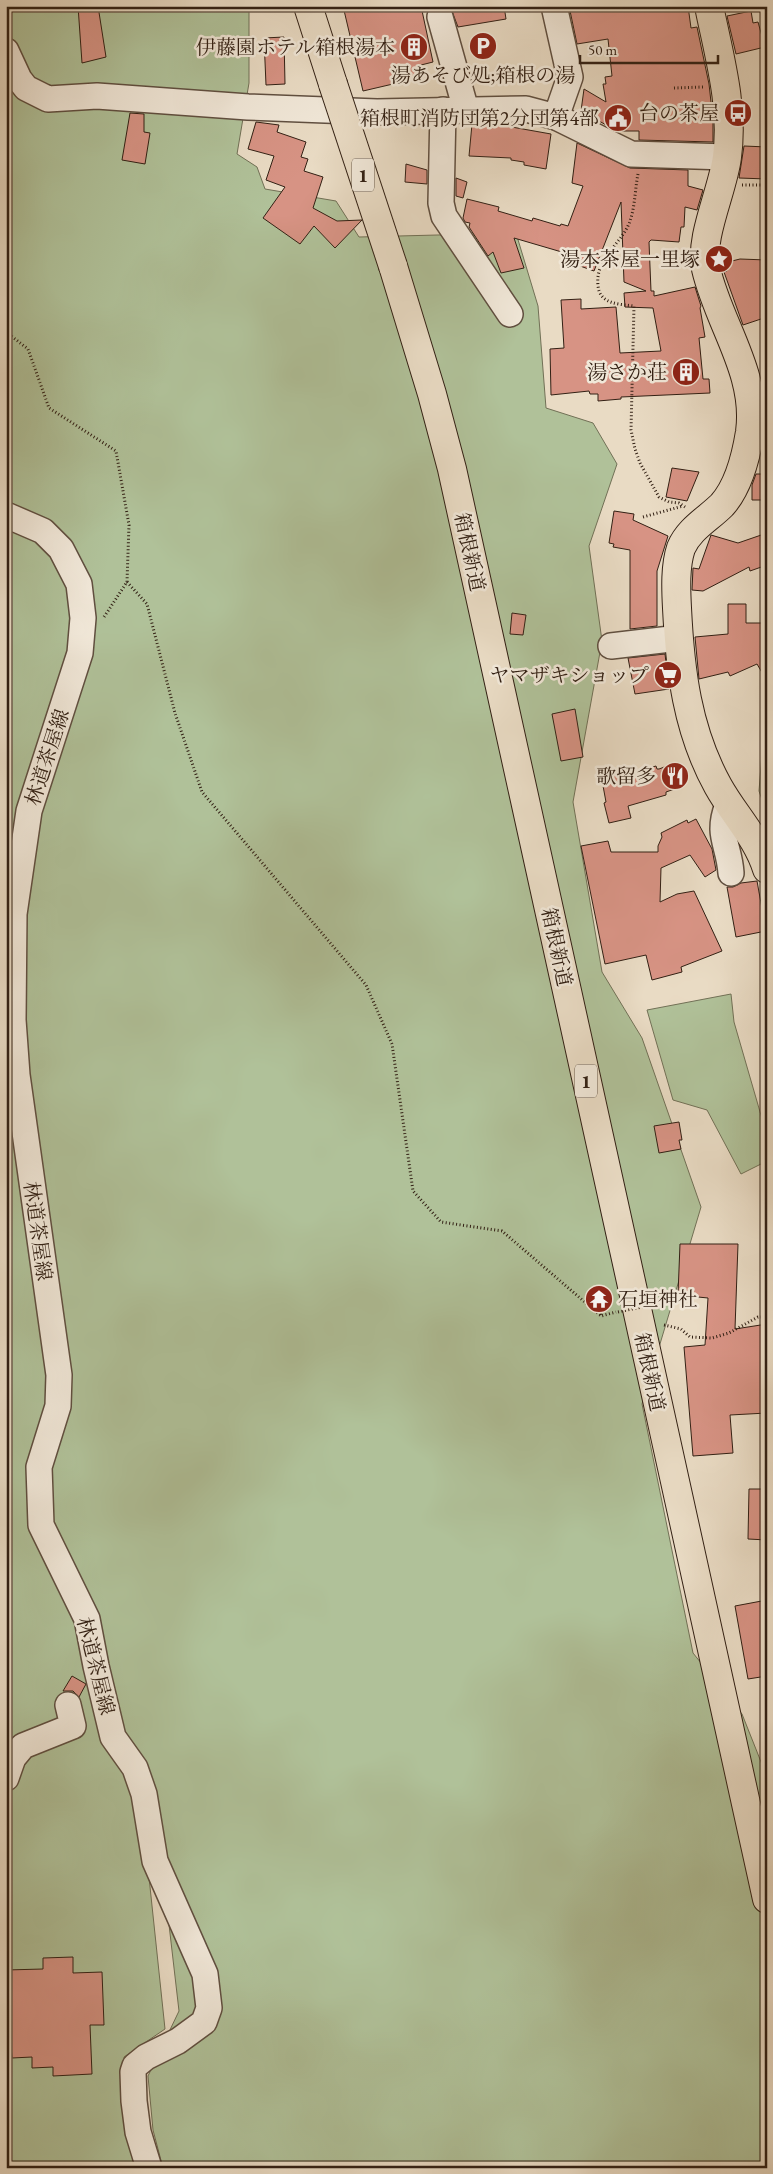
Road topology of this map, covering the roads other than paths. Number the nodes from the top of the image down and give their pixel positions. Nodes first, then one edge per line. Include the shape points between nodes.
1 (308, 6) edge
2 (554, 6) edge
3 (709, 6) edge
4 (440, 17) dead end
5 (6, 51) edge
6 (454, 110) junction
7 (556, 117) junction
8 (727, 157) junction
9 (510, 314) dead end
10 (6, 515) edge
11 (679, 638) junction
12 (611, 646) dead end
13 (728, 804) junction
14 (767, 869) edge
15 (731, 873) dead end
16 (12, 1076) edge
17 (68, 1706) dead end
18 (6, 1778) edge
19 (767, 1899) edge
20 (149, 2168) edge

1 - 19 main road, 箱根新道 / 1, bridge via 393,266 452,468
2 - 7 street via 570,77
3 - 8 main road via 730,113
4 - 6 street
5 - 6 street via 18,79 26,88 48,99 97,96 313,110
6 - 7 street via 526,109
6 - 9 street via 441,203 444,216
7 - 8 street via 631,154
8 - 11 main road via 706,247 706,268 741,362 752,408 739,476 722,505 692,514 678,561
10 - 16 street, 林道茶屋線 via 44,531 61,549 79,584 83,618 80,653 30,810 14,914
11 - 12 street
11 - 13 main road via 691,723 709,770
13 - 14 main road via 752,835
13 - 15 street via 722,837
16 - 20 street, 林道茶屋線 via 59,1375 58,1406 39,1467 41,1525 87,1619 114,1737 135,1768 144,1794 155,1861 205,1974 209,2008 204,2022 178,2041 146,2057 133,2072 138,2132
17 - 18 street via 73,1726 23,1746 13,1758

